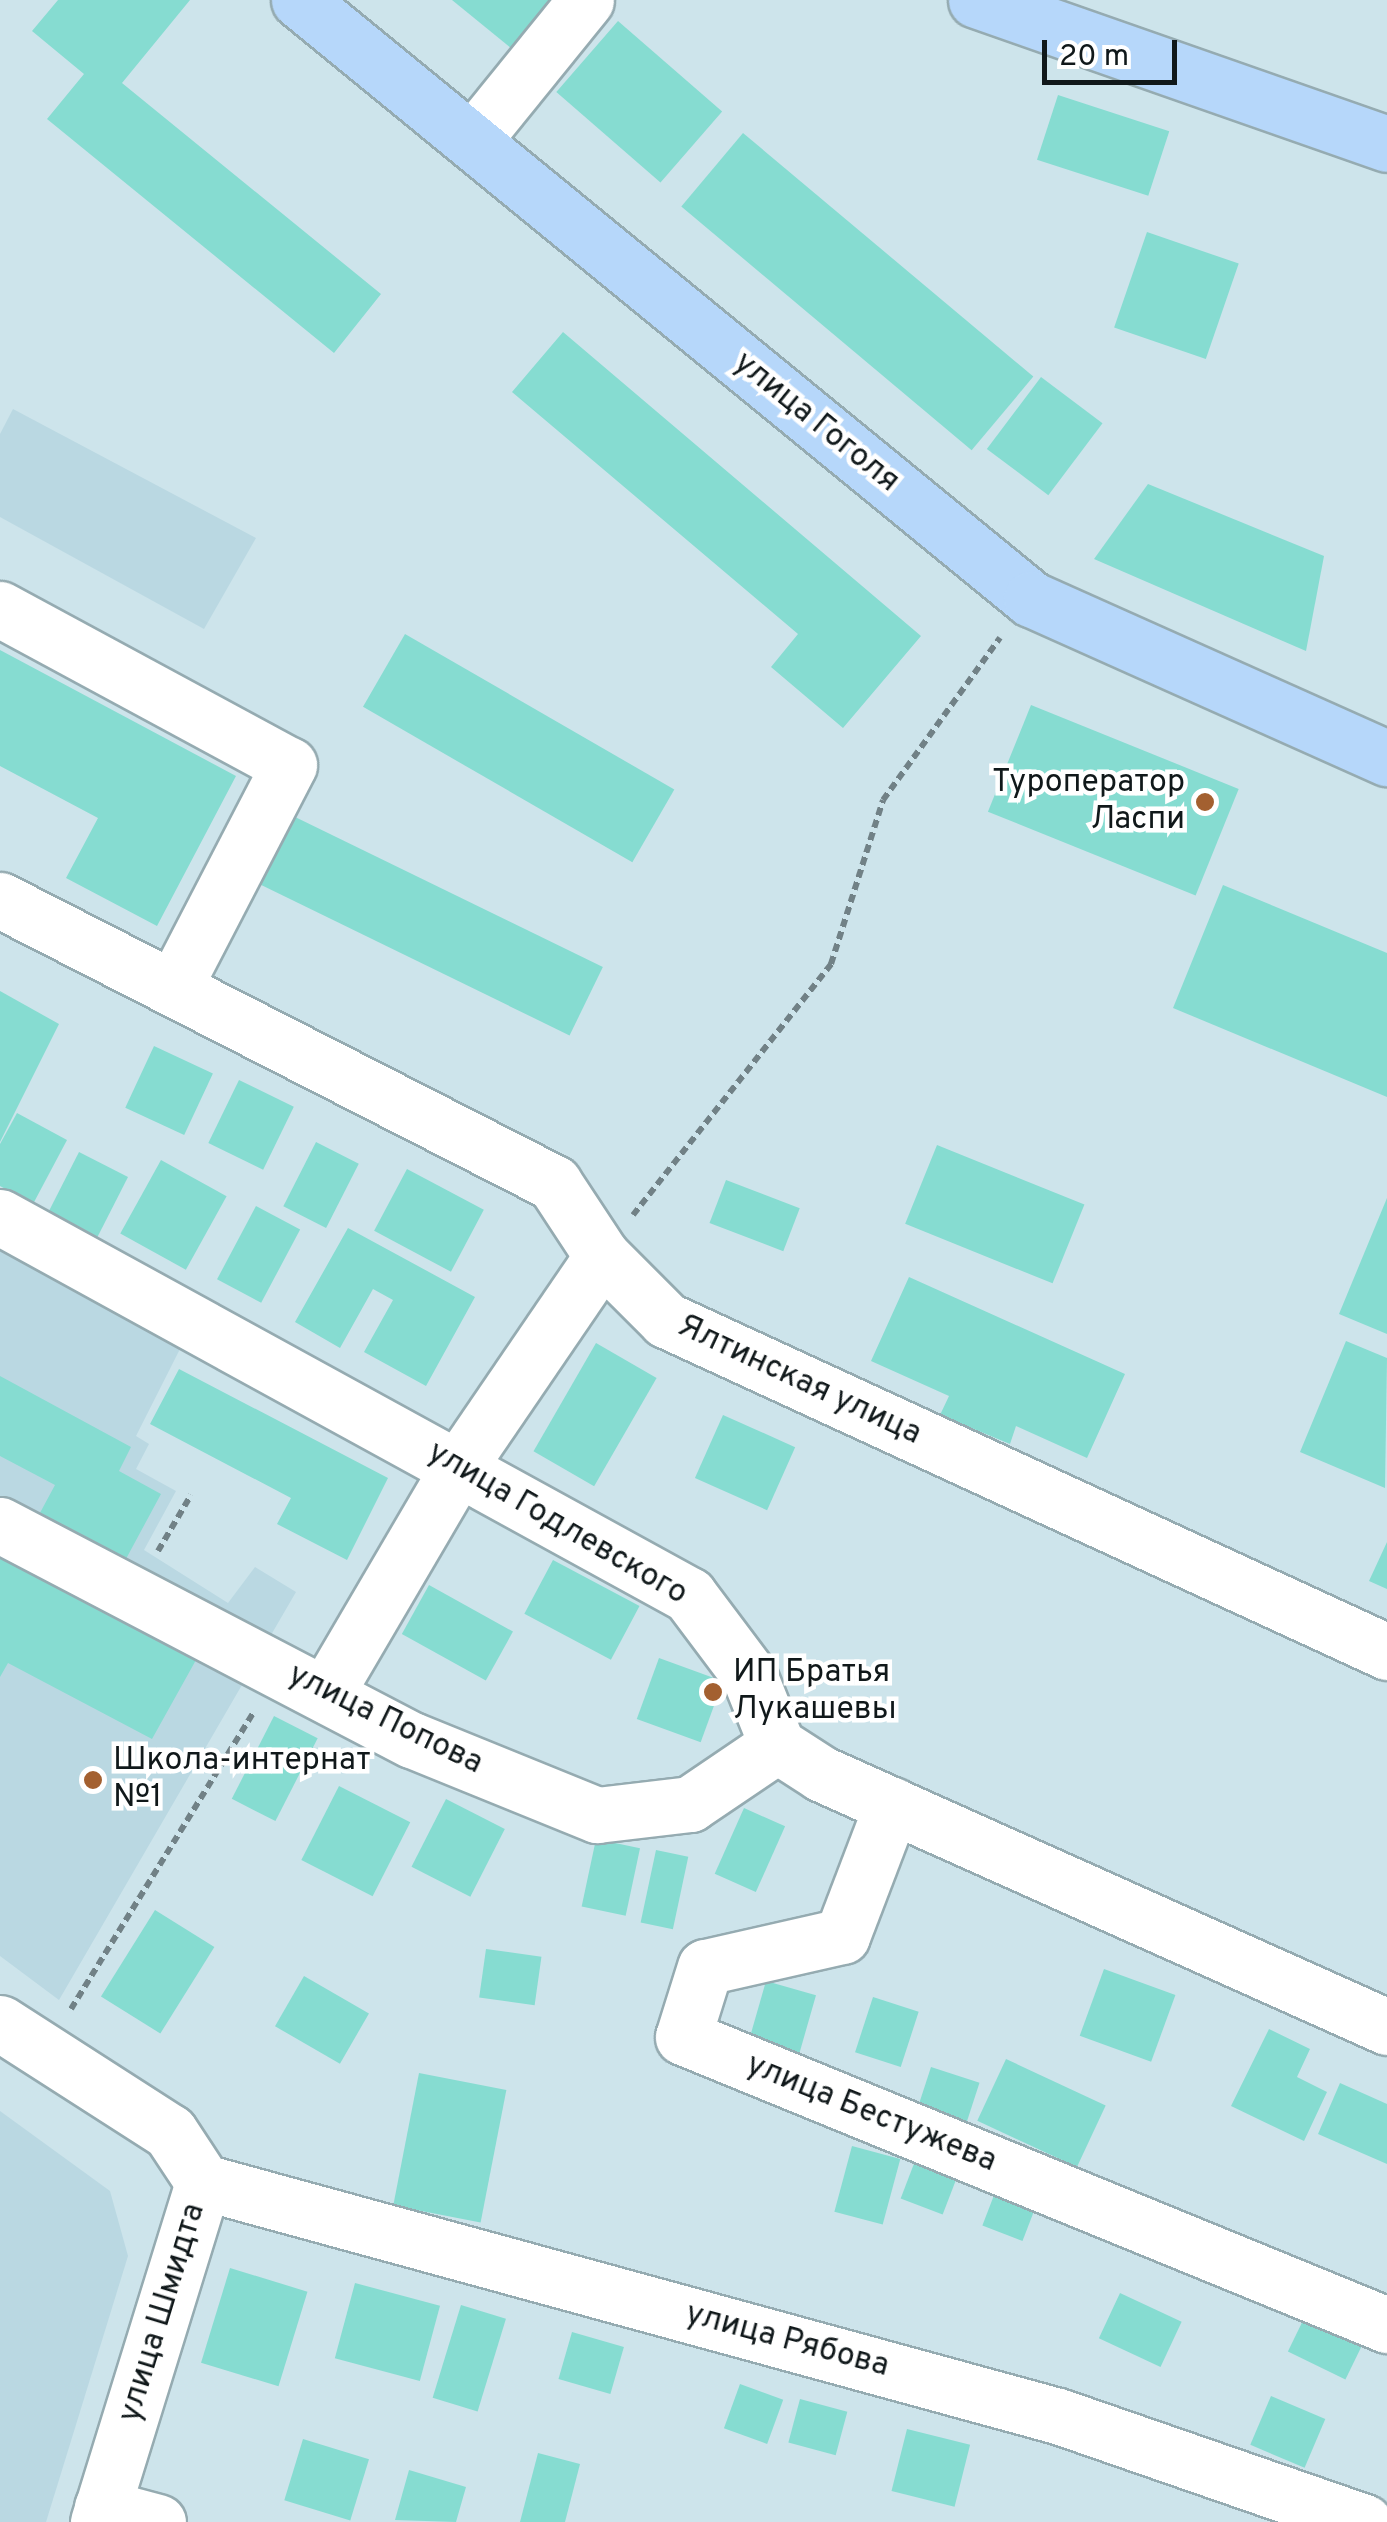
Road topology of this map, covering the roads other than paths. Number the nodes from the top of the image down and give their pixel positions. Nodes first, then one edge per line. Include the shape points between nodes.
1 (300, 0) edge
2 (586, 0) edge
3 (976, 0) edge
4 (472, 141) junction
5 (1387, 144) edge
6 (0, 609) edge
7 (1387, 758) edge
8 (0, 900) edge
9 (174, 987) junction
10 (0, 1216) edge
11 (602, 1256) junction
12 (459, 1466) junction
13 (0, 1526) edge
14 (1387, 1652) edge
15 (303, 1681) junction
16 (777, 1745) junction
17 (892, 1805) junction
18 (0, 2023) edge
19 (1387, 2028) edge
20 (204, 2182) junction
21 (1387, 2325) edge
22 (100, 2515) edge
23 (158, 2522) edge
24 (1364, 2522) edge

1 - 4 main road, улица Гоголя
2 - 4 street
3 - 5 main road
4 - 7 main road, улица Гоголя via 1030,599
6 - 9 street via 289,764
8 - 9 street, Ялтинская улица
9 - 11 street, Ялтинская улица via 554,1183
10 - 12 street, улица Годлевского
11 - 12 street
11 - 14 street, Ялтинская улица via 666,1320
12 - 15 street
12 - 16 street, улица Годлевского via 690,1595 749,1676
13 - 15 street, улица Попова
15 - 16 street, улица Попова via 412,1740 597,1815 690,1804
16 - 17 street
17 - 19 street
17 - 21 street, улица Бестужева via 842,1936 705,1968 683,2037
18 - 20 street, улица Шмидта via 170,2132
20 - 22 street, улица Шмидта
20 - 24 street, улица Рябова via 1058,2416
22 - 23 street

